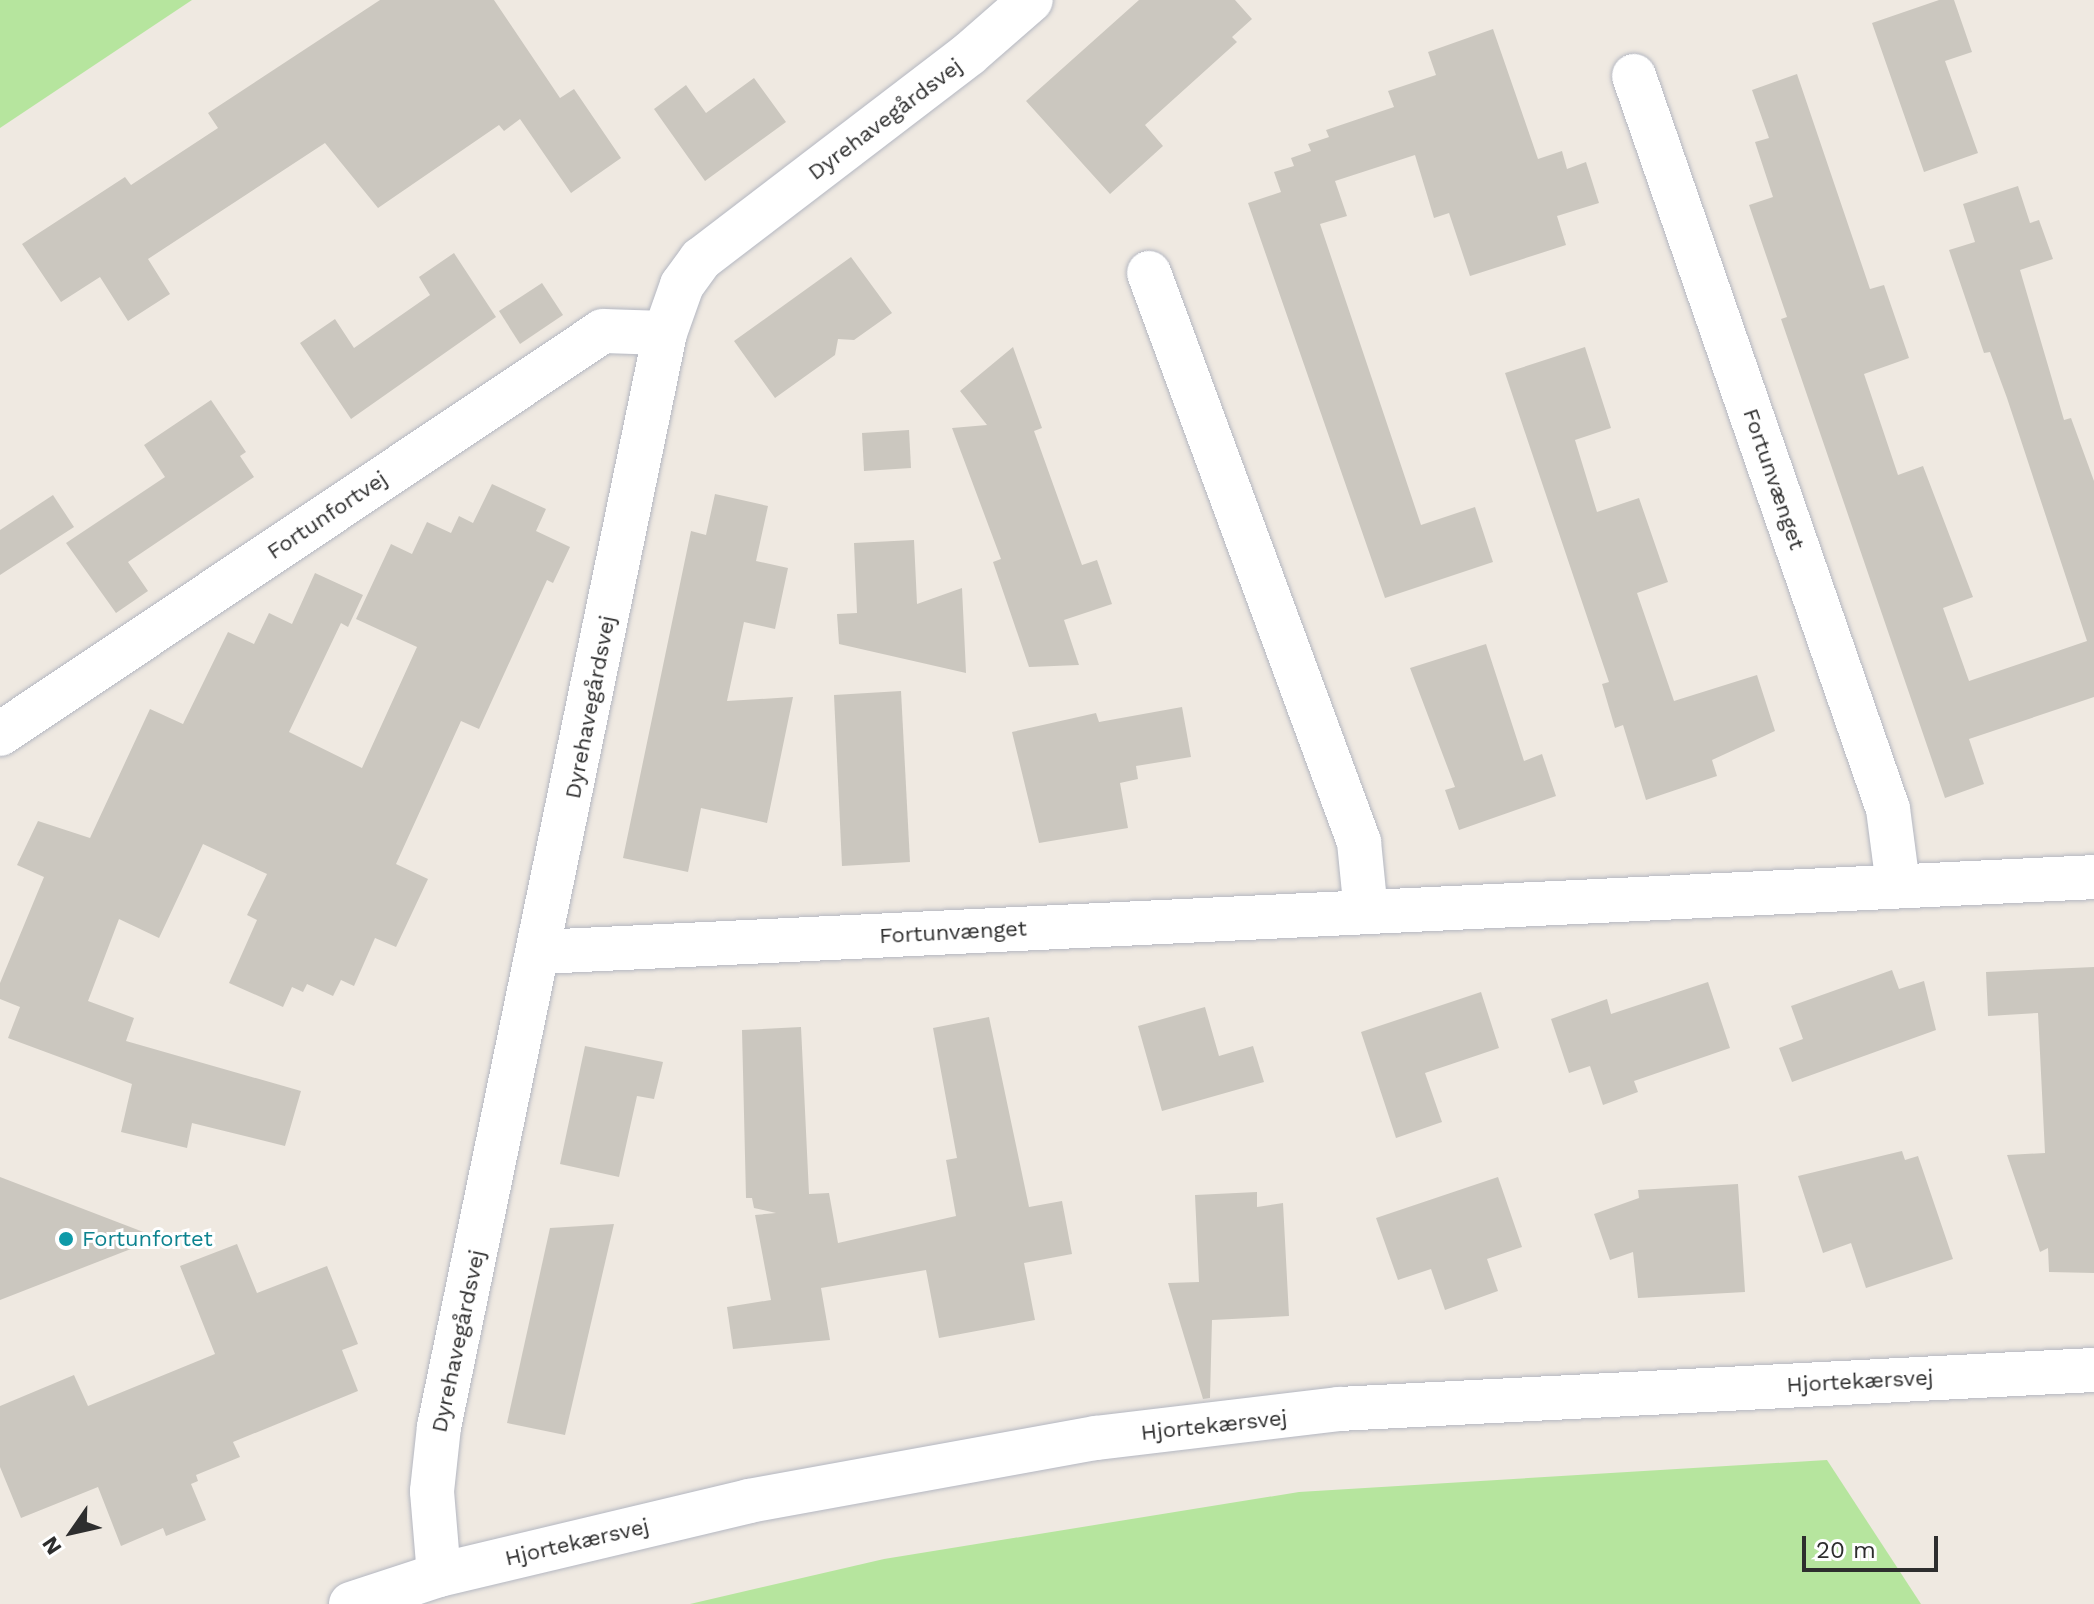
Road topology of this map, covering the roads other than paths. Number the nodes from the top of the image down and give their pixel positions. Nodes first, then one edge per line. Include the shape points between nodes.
1 (1031, 0) edge
2 (1634, 76) dead end
3 (1149, 273) dead end
4 (665, 333) junction
5 (0, 734) edge
6 (2094, 877) edge
7 (1898, 885) junction
8 (1366, 912) junction
9 (540, 952) junction
10 (2094, 1370) edge
11 (439, 1575) junction
12 (351, 1604) edge

1 - 4 street, Dyrehavegårdsvej via 701,259 682,285
2 - 7 street, Fortunvænget via 1888,809
3 - 8 street via 1359,842
4 - 5 street, Fortunfortvej via 603,331
4 - 9 street, Dyrehavegårdsvej
6 - 7 street, Fortunvænget
7 - 8 street, Fortunvænget
8 - 9 street, Fortunvænget
9 - 11 street, Dyrehavegårdsvej via 439,1427 432,1491
10 - 11 street, Hjortekærsvej via 1339,1409 1096,1438 749,1501
11 - 12 street, Hjortekærsvej

